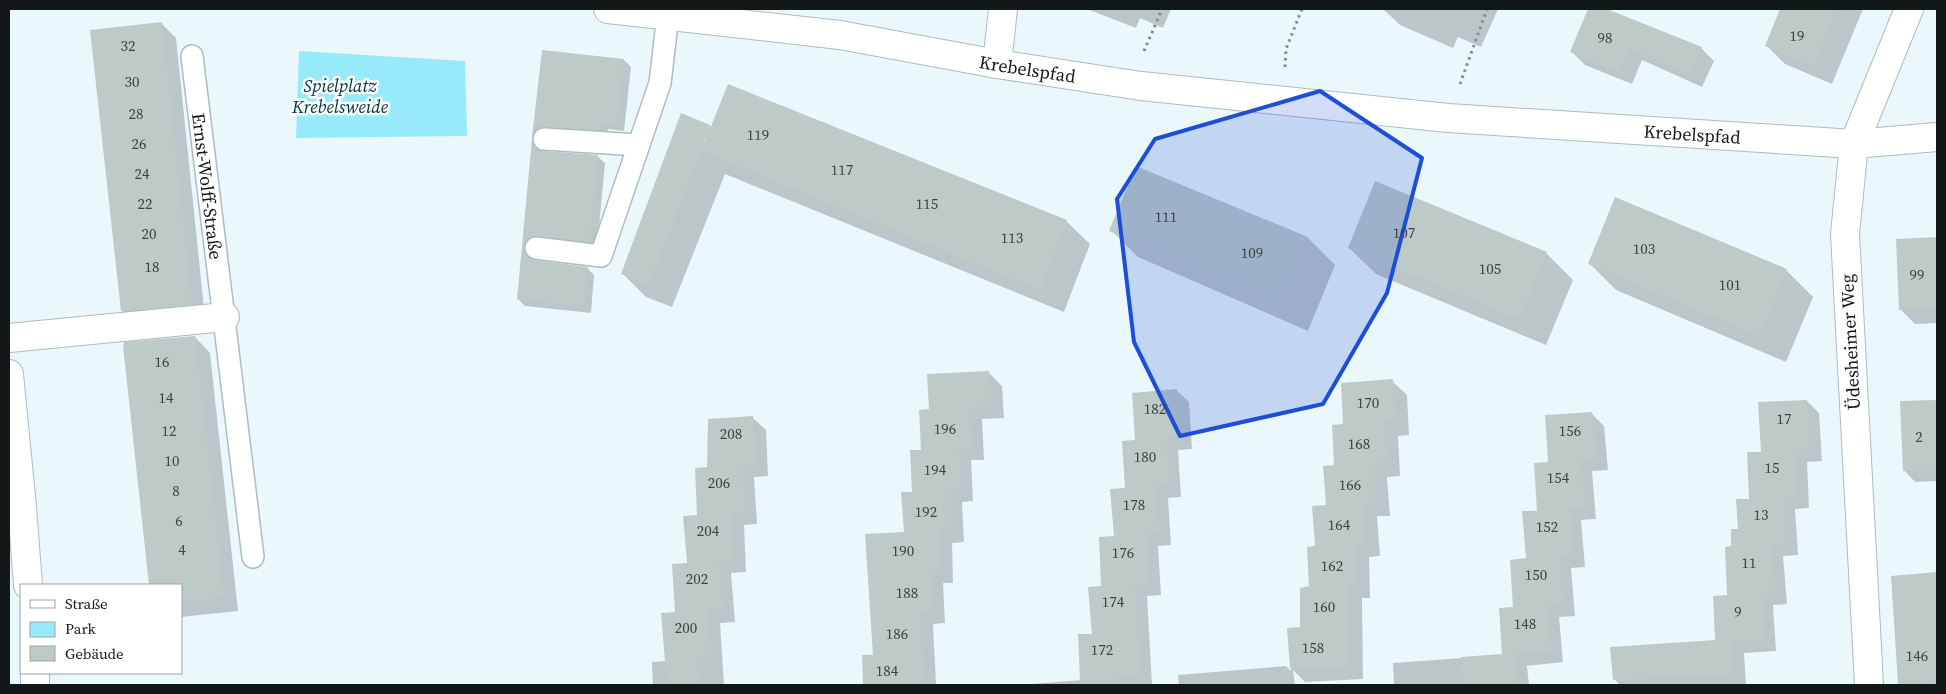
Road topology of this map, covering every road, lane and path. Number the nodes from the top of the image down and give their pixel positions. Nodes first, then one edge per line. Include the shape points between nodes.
1 (608, 9) edge
2 (1003, 9) edge
3 (1162, 9) edge
4 (1302, 9) edge
5 (1487, 9) edge
6 (1908, 9) edge
7 (659, 12) edge
8 (192, 56) dead end
9 (997, 64) junction
10 (1130, 84) junction
11 (1282, 101) junction
12 (1448, 118) junction
13 (1937, 137) edge
14 (544, 139) dead end
15 (1854, 144) junction
16 (639, 145) junction
17 (536, 248) dead end
18 (225, 317) junction
19 (9, 338) edge
20 (9, 374) edge
21 (16, 508) edge
22 (253, 557) dead end
23 (28, 584) edge
24 (1869, 685) edge

1 - 7 street, Krebelspfad
2 - 9 street
3 - 10 path
4 - 11 path via 1286,48
5 - 12 path
6 - 15 street, Üdesheimer Weg
7 - 9 street, Krebelspfad via 840,34
7 - 16 lane via 660,83
8 - 18 lane, Ernst-Wolff-Straße
9 - 10 street, Krebelspfad
10 - 11 street, Krebelspfad
11 - 12 street, Krebelspfad
12 - 15 street, Krebelspfad
13 - 15 street, Krebelspfad
14 - 16 lane
15 - 24 street, Üdesheimer Weg via 1845,234
16 - 17 lane via 601,256
18 - 19 street
18 - 22 lane, Ernst-Wolff-Straße
20 - 21 street
21 - 23 street

